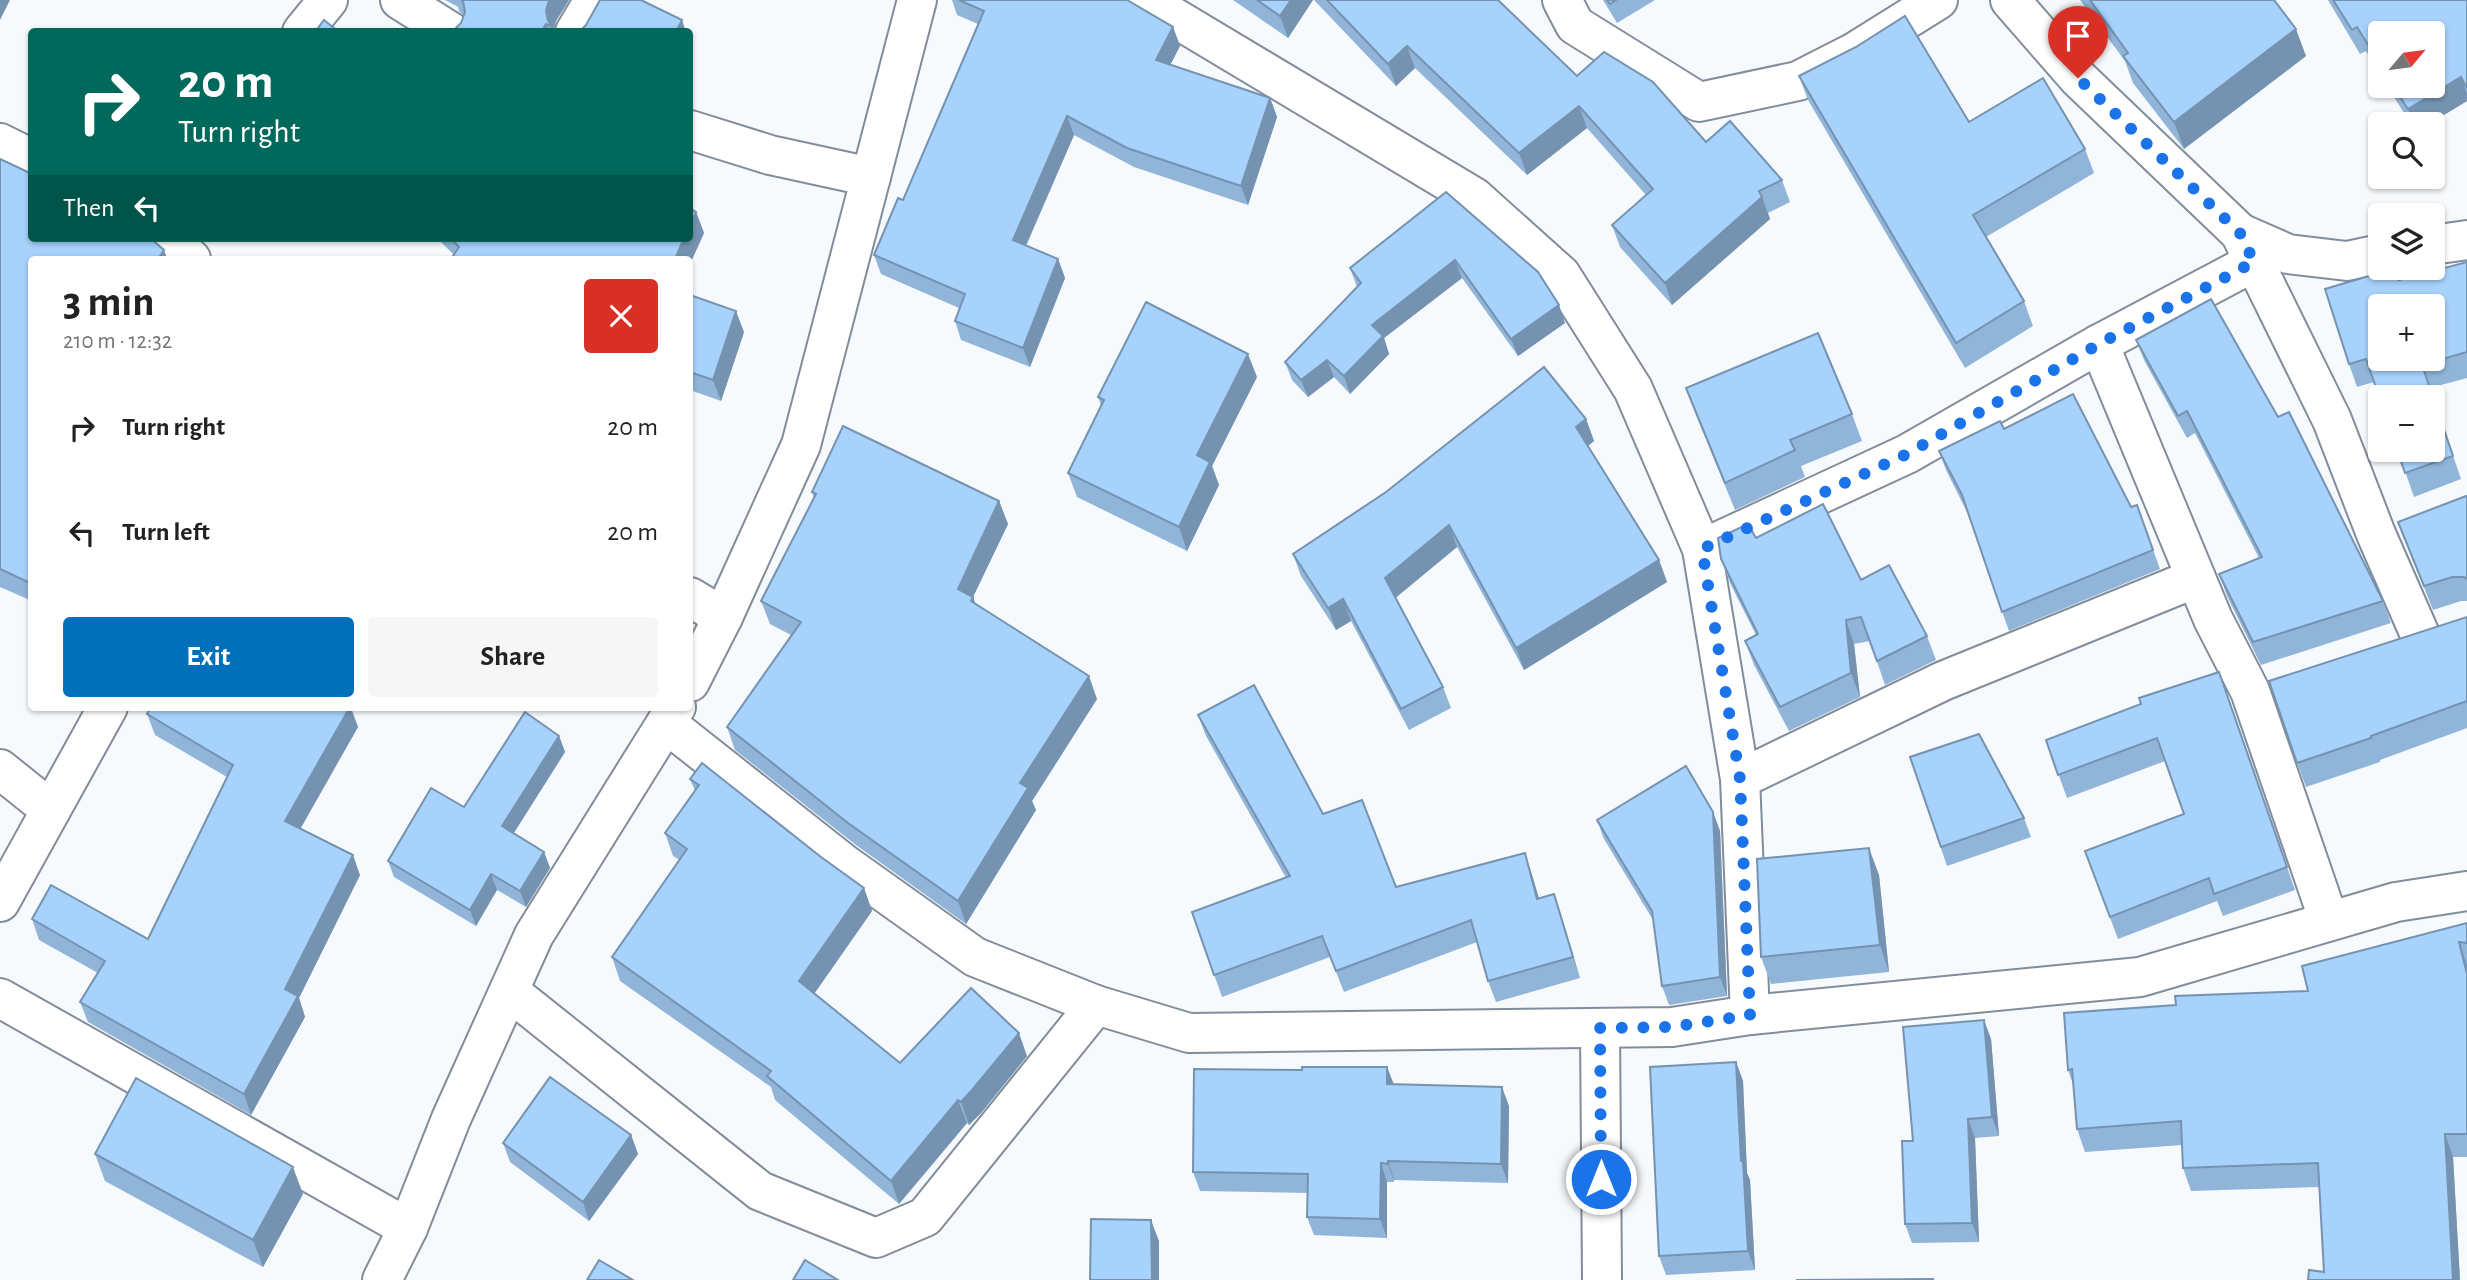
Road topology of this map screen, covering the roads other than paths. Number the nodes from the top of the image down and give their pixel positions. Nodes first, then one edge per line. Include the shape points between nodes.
1 (328, 0) edge
2 (400, 0) edge
3 (594, 0) edge
4 (917, 0) edge
5 (1145, 0) edge
6 (1562, 0) edge
7 (1938, 0) edge
8 (2010, 0) edge
9 (306, 28) edge
10 (445, 28) edge
11 (577, 28) edge
12 (693, 131) edge
13 (0, 143) edge
14 (28, 157) edge
15 (871, 177) junction
16 (2467, 240) edge
17 (172, 242) edge
18 (2445, 243) edge
19 (2247, 247) junction
20 (188, 256) edge
21 (2368, 257) edge
22 (2099, 344) junction
23 (1702, 549) junction
24 (2196, 578) junction
25 (693, 599) edge
26 (723, 617) junction
27 (2421, 637) edge
28 (693, 675) edge
29 (2287, 679) edge
30 (2250, 691) junction
31 (106, 711) edge
32 (672, 715) edge
33 (0, 769) edge
34 (1740, 779) junction
35 (51, 810) junction
36 (2467, 891) edge
37 (0, 902) edge
38 (2329, 921) junction
39 (509, 991) junction
40 (0, 998) edge
41 (1096, 1005) junction
42 (1750, 1015) junction
43 (1600, 1028) junction
44 (408, 1228) junction
45 (382, 1280) edge
46 (1602, 1280) edge

1 - 9 street
2 - 10 street
3 - 11 street
4 - 15 street
5 - 23 street via 1474,197 1561,275 1633,389
6 - 7 street via 1574,25 1699,102 1798,81
8 - 19 street via 2078,78
12 - 15 street via 770,155
13 - 14 street
15 - 26 street via 801,445
16 - 18 street
17 - 20 street
19 - 21 street via 2347,261
19 - 22 street
19 - 27 street via 2389,529
22 - 23 street via 1907,454
22 - 24 street
23 - 34 street
24 - 30 street
24 - 34 street via 1943,681
25 - 26 street
26 - 28 street
29 - 30 street
30 - 38 street
31 - 35 street
32 - 39 street via 534,935
32 - 41 street via 843,863 975,957
33 - 35 street
34 - 42 street
35 - 37 street
36 - 38 street via 2396,902
38 - 42 street via 2140,977
39 - 41 street via 760,1191 876,1238 925,1217
39 - 44 street
40 - 44 street
41 - 43 street via 1189,1033
42 - 43 street via 1672,1027
43 - 46 street
44 - 45 street

